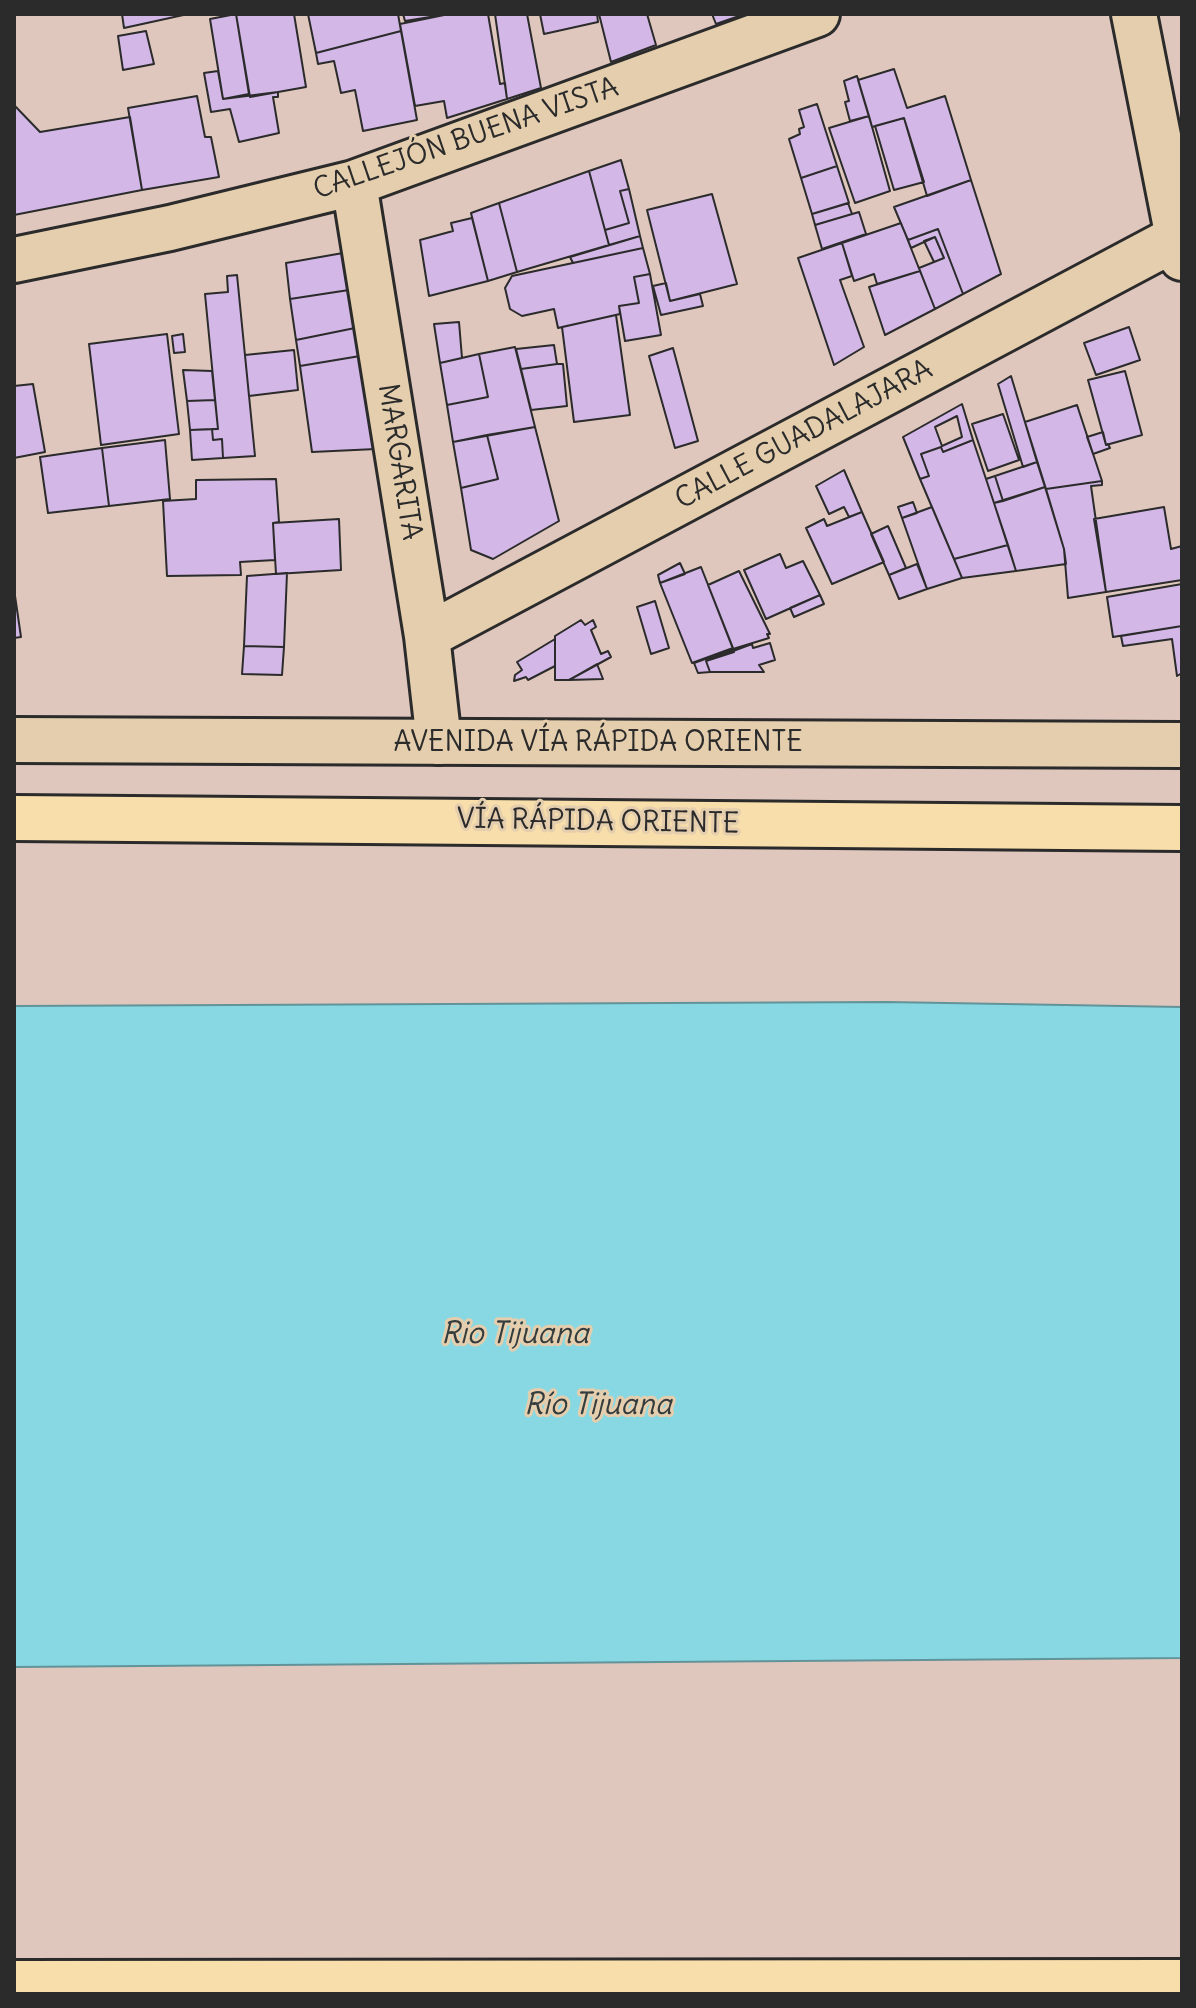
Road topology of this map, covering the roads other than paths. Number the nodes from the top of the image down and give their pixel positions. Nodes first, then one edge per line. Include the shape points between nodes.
1 (817, 14) edge
2 (1134, 14) edge
3 (354, 183) junction
4 (1181, 243) edge
5 (14, 260) edge
6 (427, 636) junction
7 (14, 740) edge
8 (439, 742) junction
9 (1182, 745) edge
10 (14, 807) edge
11 (14, 818) edge
12 (156, 818) junction
13 (1182, 828) edge
14 (1182, 1982) edge
15 (14, 1983) edge

1 - 3 street, CALLEJÓN BUENA VISTA
2 - 4 street
3 - 5 street, CALLEJÓN BUENA VISTA
3 - 6 street, MARGARITA
4 - 6 street, CALLE GUADALAJARA
6 - 8 street, MARGARITA
7 - 8 street, AVENIDA VÍA RÁPIDA ORIENTE
8 - 9 street, AVENIDA VÍA RÁPIDA ORIENTE
10 - 12 highway
11 - 12 highway, VÍA RÁPIDA ORIENTE
12 - 13 highway, VÍA RÁPIDA ORIENTE
14 - 15 highway

